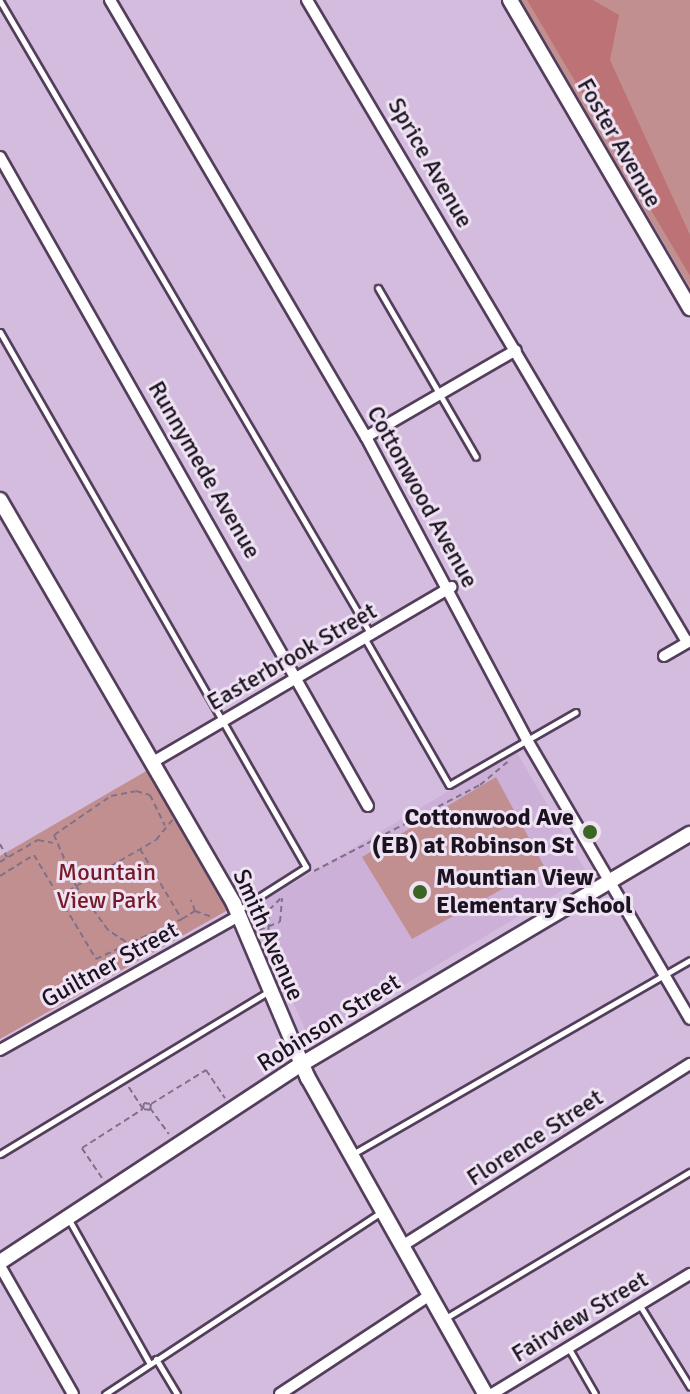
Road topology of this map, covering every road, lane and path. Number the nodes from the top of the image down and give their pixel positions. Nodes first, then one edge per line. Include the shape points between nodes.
1 (110, 0) edge
2 (307, 0) edge
3 (510, 0) edge
4 (0, 1) edge
5 (0, 157) edge
6 (378, 288) dead end
7 (690, 308) edge
8 (0, 332) edge
9 (516, 350) junction
10 (440, 394) junction
11 (366, 437) junction
12 (476, 457) dead end
13 (0, 500) edge
14 (451, 587) junction
15 (368, 637) junction
16 (689, 641) edge
17 (664, 656) dead end
18 (299, 677) junction
19 (576, 712) dead end
20 (225, 720) junction
21 (527, 740) junction
22 (153, 762) junction
23 (503, 768) dead end
24 (368, 806) dead end
25 (182, 811) junction
26 (165, 826) junction
27 (690, 834) edge
28 (54, 843) junction
29 (0, 844) edge
30 (140, 849) junction
31 (8, 857) junction
32 (0, 862) edge
33 (579, 871) dead end
34 (0, 876) edge
35 (298, 878) junction
36 (609, 882) junction
37 (76, 886) junction
38 (278, 890) junction
39 (574, 892) dead end
40 (59, 896) junction
41 (282, 897) junction
42 (191, 900) dead end
43 (195, 911) junction
44 (233, 913) junction
45 (182, 919) junction
46 (270, 926) junction
47 (259, 930) dead end
48 (134, 947) junction
49 (267, 951) dead end
50 (690, 960) edge
51 (664, 975) junction
52 (270, 991) junction
53 (690, 1019) edge
54 (0, 1050) edge
55 (302, 1064) junction
56 (690, 1064) edge
57 (123, 1078) junction
58 (225, 1098) dead end
59 (151, 1106) junction
60 (143, 1109) junction
61 (169, 1134) dead end
62 (0, 1154) edge
63 (350, 1156) junction
64 (690, 1172) edge
65 (102, 1178) dead end
66 (383, 1211) junction
67 (67, 1217) junction
68 (402, 1246) junction
69 (0, 1264) edge
70 (690, 1274) edge
71 (430, 1295) junction
72 (639, 1304) junction
73 (444, 1319) junction
74 (567, 1346) junction
75 (156, 1359) junction
76 (150, 1364) junction
77 (690, 1387) edge
78 (73, 1394) edge
79 (105, 1394) edge
80 (177, 1394) edge
81 (280, 1394) edge
82 (485, 1394) edge
83 (492, 1394) edge
84 (595, 1394) edge

1 - 11 street, Cottonwood Avenue
2 - 9 street, Sprice Avenue
3 - 7 street, Foster Avenue
4 - 15 lane
5 - 18 street, Runnymede Avenue
6 - 10 lane
8 - 20 lane
9 - 10 street
9 - 16 street, Sprice Avenue
10 - 11 street
10 - 12 lane
11 - 14 street, Cottonwood Avenue
13 - 22 street, Smith Avenue
14 - 15 street, Easterbrook Street
14 - 21 street, Cottonwood Avenue
15 - 18 street, Easterbrook Street
15 - 21 lane via 449,785
16 - 17 street, Sprice Avenue
18 - 20 street, Easterbrook Street
18 - 24 street, Runnymede Avenue
19 - 21 lane
20 - 22 street, Easterbrook Street
20 - 35 lane via 306,867
21 - 36 street, Cottonwood Avenue
22 - 25 street, Smith Avenue
23 - 35 path
25 - 26 path
25 - 44 street, Smith Avenue
26 - 28 path via 150,795 118,794 63,825
26 - 30 path
27 - 36 street, Robinson Street
28 - 31 path via 38,840
28 - 37 path
29 - 31 path
30 - 37 path
30 - 45 path
31 - 32 path
33 - 39 path
34 - 40 path via 34,855
35 - 38 lane
36 - 51 street, Cottonwood Avenue
36 - 55 street, Robinson Street
37 - 40 path
37 - 48 path via 108,930
38 - 41 path
38 - 44 lane
40 - 48 path via 96,959
41 - 46 path via 269,910
41 - 46 path via 280,922
42 - 43 path
43 - 44 path via 213,918
43 - 45 path
44 - 52 street, Smith Avenue
44 - 54 street, Guiltner Street
45 - 48 path
46 - 47 path
46 - 49 path
50 - 51 lane
51 - 53 street, Cottonwood Avenue
51 - 63 lane
52 - 55 street, Smith Avenue
52 - 57 lane
55 - 63 street, Smith Avenue
55 - 67 street, Robinson Street
56 - 68 street, Florence Street
57 - 60 path
57 - 62 lane
58 - 59 path via 206,1070
59 - 60 path
59 - 61 path
60 - 65 path via 82,1148
63 - 66 street, Smith Avenue
64 - 73 lane
66 - 68 street, Smith Avenue
66 - 75 lane
67 - 69 street, Robinson Street
67 - 76 lane
68 - 71 street, Smith Avenue
69 - 78 street
70 - 72 street, Fairview Street
71 - 73 street, Smith Avenue
71 - 81 street
72 - 74 street, Fairview Street
72 - 77 lane
73 - 82 street, Smith Avenue
74 - 83 street, Fairview Street
74 - 84 lane
75 - 76 lane
75 - 80 lane
76 - 79 lane

